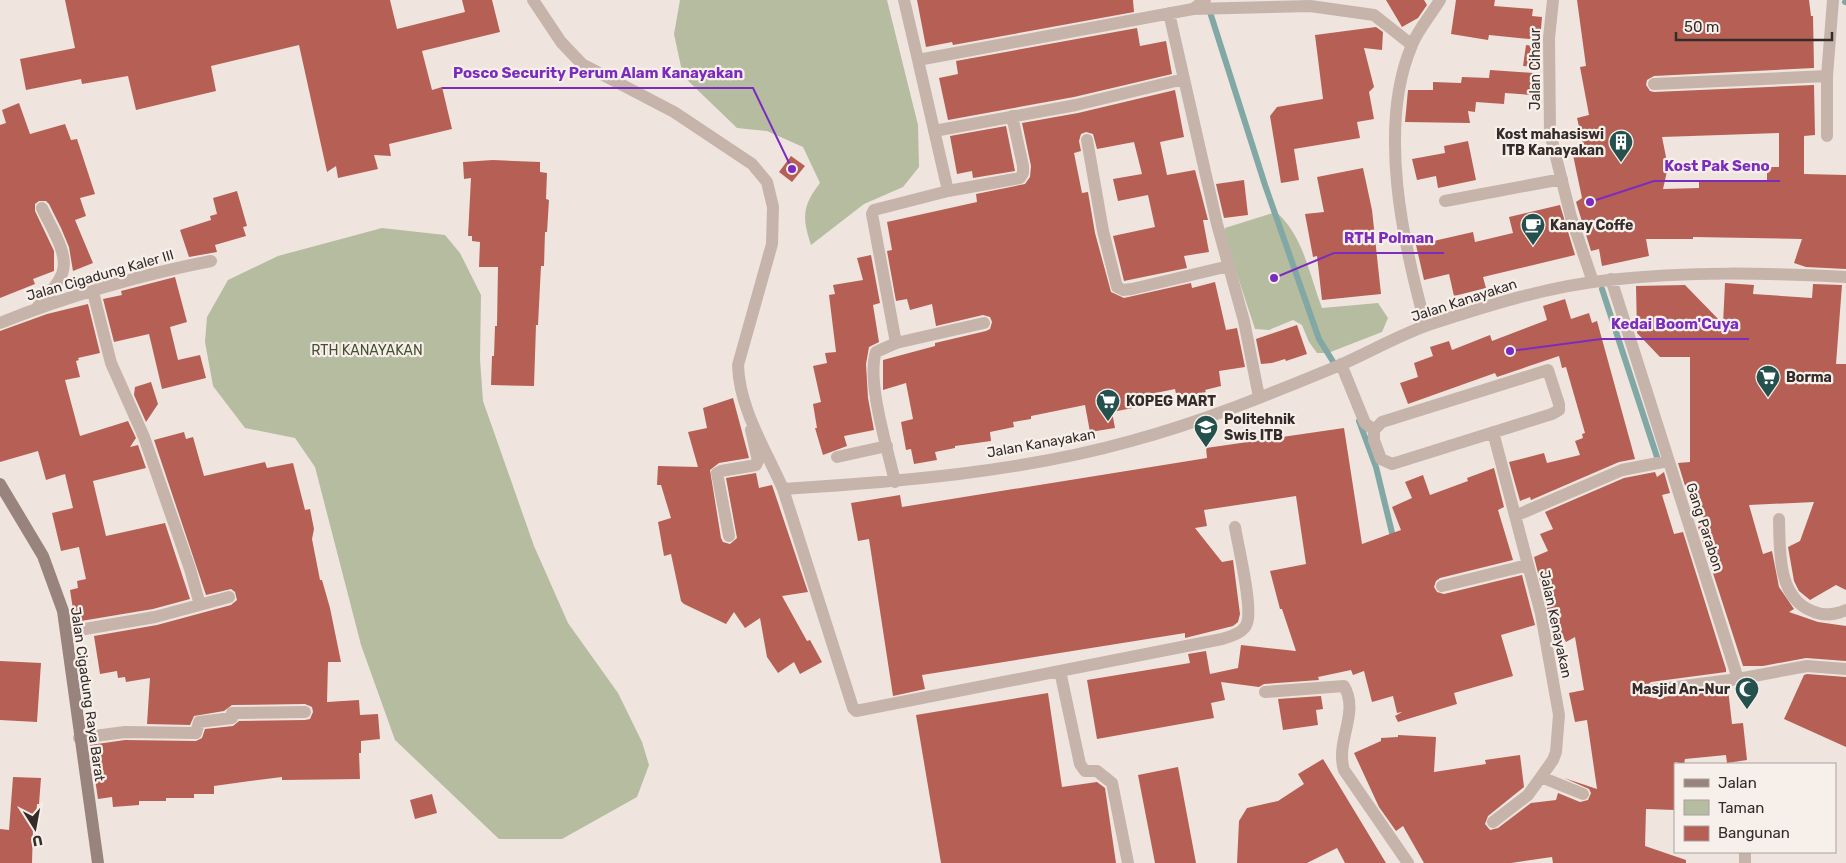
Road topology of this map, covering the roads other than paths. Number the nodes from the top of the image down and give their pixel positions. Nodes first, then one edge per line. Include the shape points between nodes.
1 (533, 0) edge
2 (904, 0) edge
3 (1205, 0) edge
4 (1440, 0) edge
5 (1553, 0) edge
6 (1833, 0) edge
7 (1193, 9) junction
8 (1169, 13) junction
9 (1412, 45) junction
10 (918, 60) junction
11 (1828, 76) junction
12 (1184, 79) junction
13 (1654, 84) dead end
14 (1012, 116) junction
15 (934, 131) junction
16 (1827, 136) dead end
17 (1087, 140) dead end
18 (1562, 179) junction
19 (948, 191) junction
20 (1445, 201) dead end
21 (42, 208) dead end
22 (211, 261) dead end
23 (1229, 266) junction
24 (1846, 277) edge
25 (1611, 279) junction
26 (1593, 282) junction
27 (93, 292) junction
28 (36, 308) junction
29 (0, 323) edge
30 (984, 323) dead end
31 (1426, 326) junction
32 (896, 342) junction
33 (1341, 364) junction
34 (744, 396) junction
35 (1259, 398) junction
36 (1374, 430) junction
37 (1494, 432) junction
38 (887, 446) junction
39 (837, 457) dead end
40 (1668, 461) junction
41 (895, 482) junction
42 (0, 484) edge
43 (783, 489) junction
44 (1515, 516) junction
45 (1779, 519) dead end
46 (1235, 527) dead end
47 (729, 536) dead end
48 (1528, 565) junction
49 (1442, 586) dead end
50 (229, 597) dead end
51 (200, 605) junction
52 (1846, 610) edge
53 (67, 632) junction
54 (1846, 669) edge
55 (1060, 672) junction
56 (1738, 679) junction
57 (1653, 690) dead end
58 (1265, 692) dead end
59 (305, 712) dead end
60 (79, 738) junction
61 (1540, 777) junction
62 (1583, 794) dead end
63 (1493, 822) dead end
64 (98, 863) edge
65 (1128, 863) edge
66 (1408, 863) edge

1 - 34 street via 561,42 582,64 674,112 752,164 767,182 773,207 772,244 738,365
2 - 10 street
3 - 7 street
4 - 9 street
5 - 18 street, Jalan Cihaur via 1549,38 1550,133
6 - 11 street
7 - 8 street
7 - 9 street via 1310,6 1374,15
8 - 10 street
8 - 12 street
9 - 31 street via 1396,94 1394,134 1398,184 1414,284
10 - 15 street
11 - 13 street
11 - 16 street
12 - 14 street via 1076,105
12 - 23 street
14 - 15 street
14 - 19 street via 1023,166 1020,178
15 - 19 street
17 - 23 street via 1103,231 1117,287 1132,289
18 - 20 street
18 - 26 street, Jalan Cihaur
19 - 32 street via 872,212
21 - 28 street via 64,264 62,275
22 - 27 street, Jalan Cigadung Kaler III via 182,266
23 - 35 street
24 - 25 street, Jalan Kanayakan via 1703,275
25 - 26 street, Jalan Kanayakan
25 - 40 street, Gang Parabon
26 - 31 street, Jalan Kanayakan via 1534,294
27 - 28 street, Jalan Cigadung Kaler III
27 - 51 street via 111,363 144,437
28 - 29 street, Jalan Cigadung Kaler III
30 - 32 street
31 - 33 street, Jalan Kanayakan
32 - 38 street via 876,352 873,361
33 - 35 street, Jalan Kanayakan
33 - 36 street via 1365,423
34 - 43 street
34 - 47 street via 758,461 752,467 718,474
35 - 41 street, Jalan Kanayakan via 1098,449
36 - 37 street via 1381,459 1392,464
36 - 37 street via 1382,422 1548,370 1558,410
37 - 44 street, Jalan Kenayakan
38 - 39 street
38 - 41 street
40 - 44 street via 1622,470
40 - 56 street, Gang Parabon
41 - 43 street, Jalan Kanayakan
42 - 53 street, Jalan Cigadung Raya Barat via 43,556
43 - 55 street via 856,711
44 - 48 street, Jalan Kenayakan
45 - 52 street via 1785,581 1793,600 1818,614
46 - 55 street via 1248,605 1247,624 1241,632 1222,639
48 - 49 street
48 - 61 street, Jalan Kenayakan via 1541,614 1559,715 1556,752
50 - 51 street
51 - 53 street via 155,617
53 - 60 street, Jalan Cigadung Raya Barat
54 - 56 street via 1807,666
55 - 65 street via 1080,764 1086,771 1103,774 1112,783
56 - 57 street
58 - 66 street via 1344,686 1349,696 1349,707 1340,756 1344,770
59 - 60 street via 232,713 232,718 199,722 196,733 124,732
60 - 64 street, Jalan Cigadung Raya Barat
61 - 62 street
61 - 63 street, Jalan Kenayakan via 1528,795

